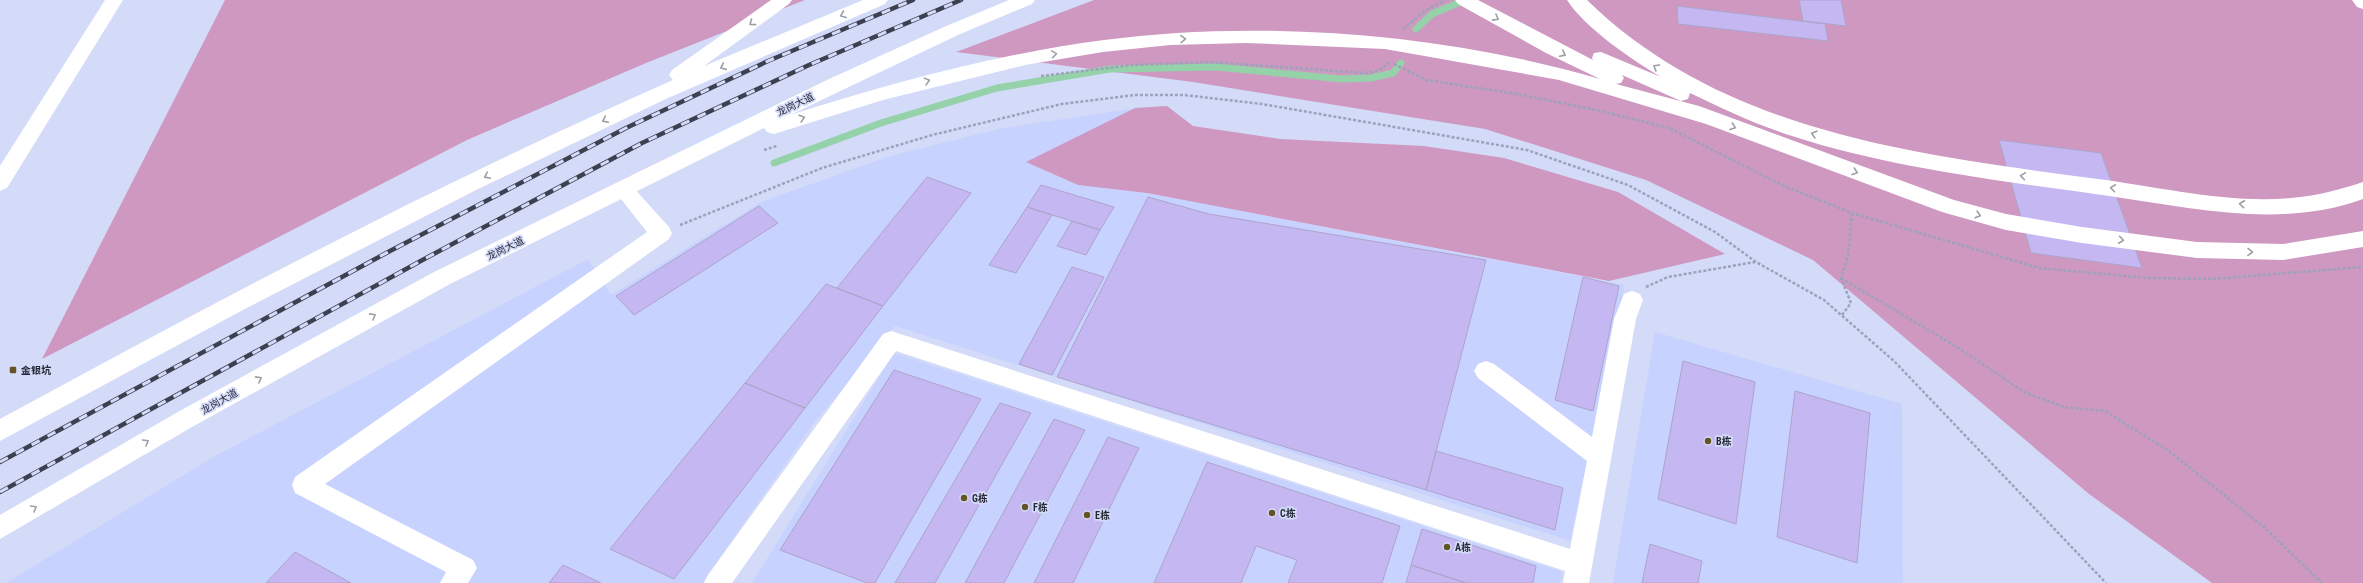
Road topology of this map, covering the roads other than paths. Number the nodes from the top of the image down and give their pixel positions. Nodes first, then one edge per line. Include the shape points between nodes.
1 (114, 0) edge
2 (783, 0) edge
3 (879, 0) edge
4 (1026, 0) edge
5 (1464, 0) edge
6 (1490, 0) edge
7 (1576, 0) edge
8 (2361, 0) edge
9 (2363, 3) edge
10 (1534, 31) junction
11 (632, 106) junction
12 (1706, 117) junction
13 (1780, 124) junction
14 (698, 152) junction
15 (0, 183) edge
16 (624, 190) junction
17 (2363, 190) edge
18 (2363, 204) edge
19 (2270, 207) junction
20 (2363, 239) edge
21 (1632, 300) road end
22 (1486, 371) dead end
23 (0, 431) edge
24 (1601, 457) junction
25 (0, 528) edge
26 (1578, 574) edge
27 (453, 583) edge
28 (717, 583) edge

1 - 15 main road
2 -> 11 main road
3 -> 11 main road
4 - 14 main road, 龙岗大道 via 836,84
5 -> 10 main road
6 - 10 main road
13 -> 7 main road via 1686,84 1637,55 1600,26
8 - 9 main road
10 -> 12 main road via 1553,49 1640,91
10 - 13 main road via 1683,95
11 -> 23 main road via 428,204 132,358
14 -> 12 main road via 880,94 951,75 1103,46 1170,39 1246,37 1385,43 1560,74
12 -> 20 main road via 1949,206 2006,222 2197,250 2283,252
19 -> 13 main road via 1957,167 1837,141
14 - 16 main road, 龙岗大道
25 -> 16 main road, 龙岗大道 via 191,416 442,278
16 - 27 main road via 661,233 304,485 464,568
17 - 19 main road via 2319,202
18 - 19 main road
21 - 24 main road via 1625,319
22 - 24 main road
24 - 26 main road
26 - 28 main road via 891,340

